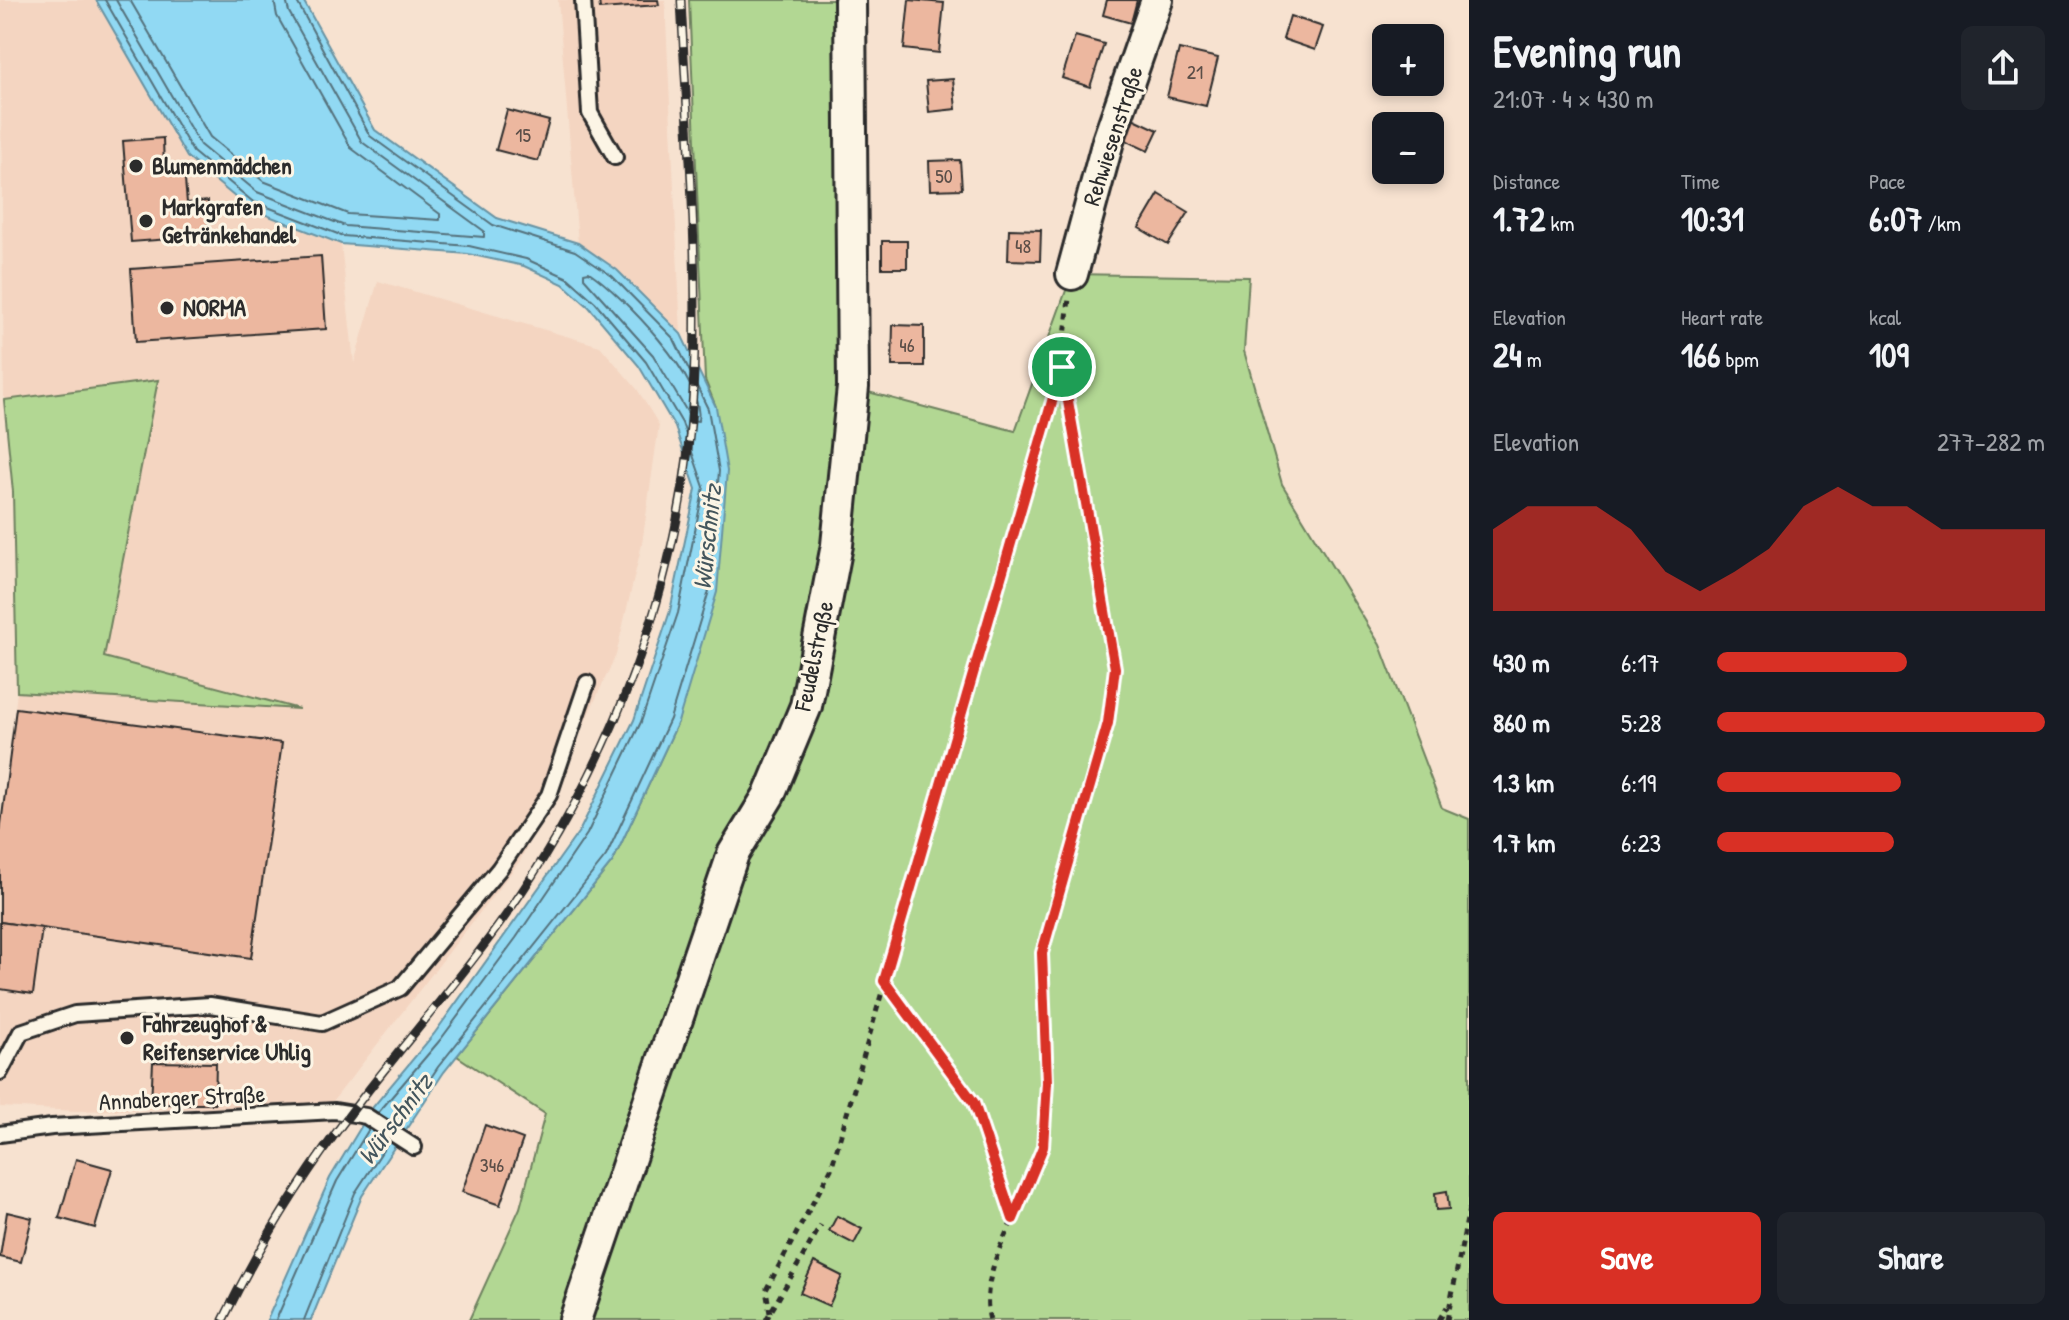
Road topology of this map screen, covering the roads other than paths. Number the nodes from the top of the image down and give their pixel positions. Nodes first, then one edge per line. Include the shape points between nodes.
1 (583, 0) edge
2 (850, 0) edge
3 (1157, 0) edge
4 (615, 157) dead end
5 (1072, 274) road end
6 (587, 683) dead end
7 (0, 1072) edge
8 (0, 1134) edge
9 (414, 1147) dead end
10 (575, 1320) edge

1 - 4 lane via 590,113
2 - 10 street, Feudelstraße via 853,387 837,545 806,706 769,795 733,854
3 - 5 street, Rehwiesenstraße via 1108,141
6 - 7 lane via 549,795 499,869 400,988 322,1023 210,1005 75,1014 21,1032
8 - 9 lane, Annaberger Straße via 335,1111 366,1116

